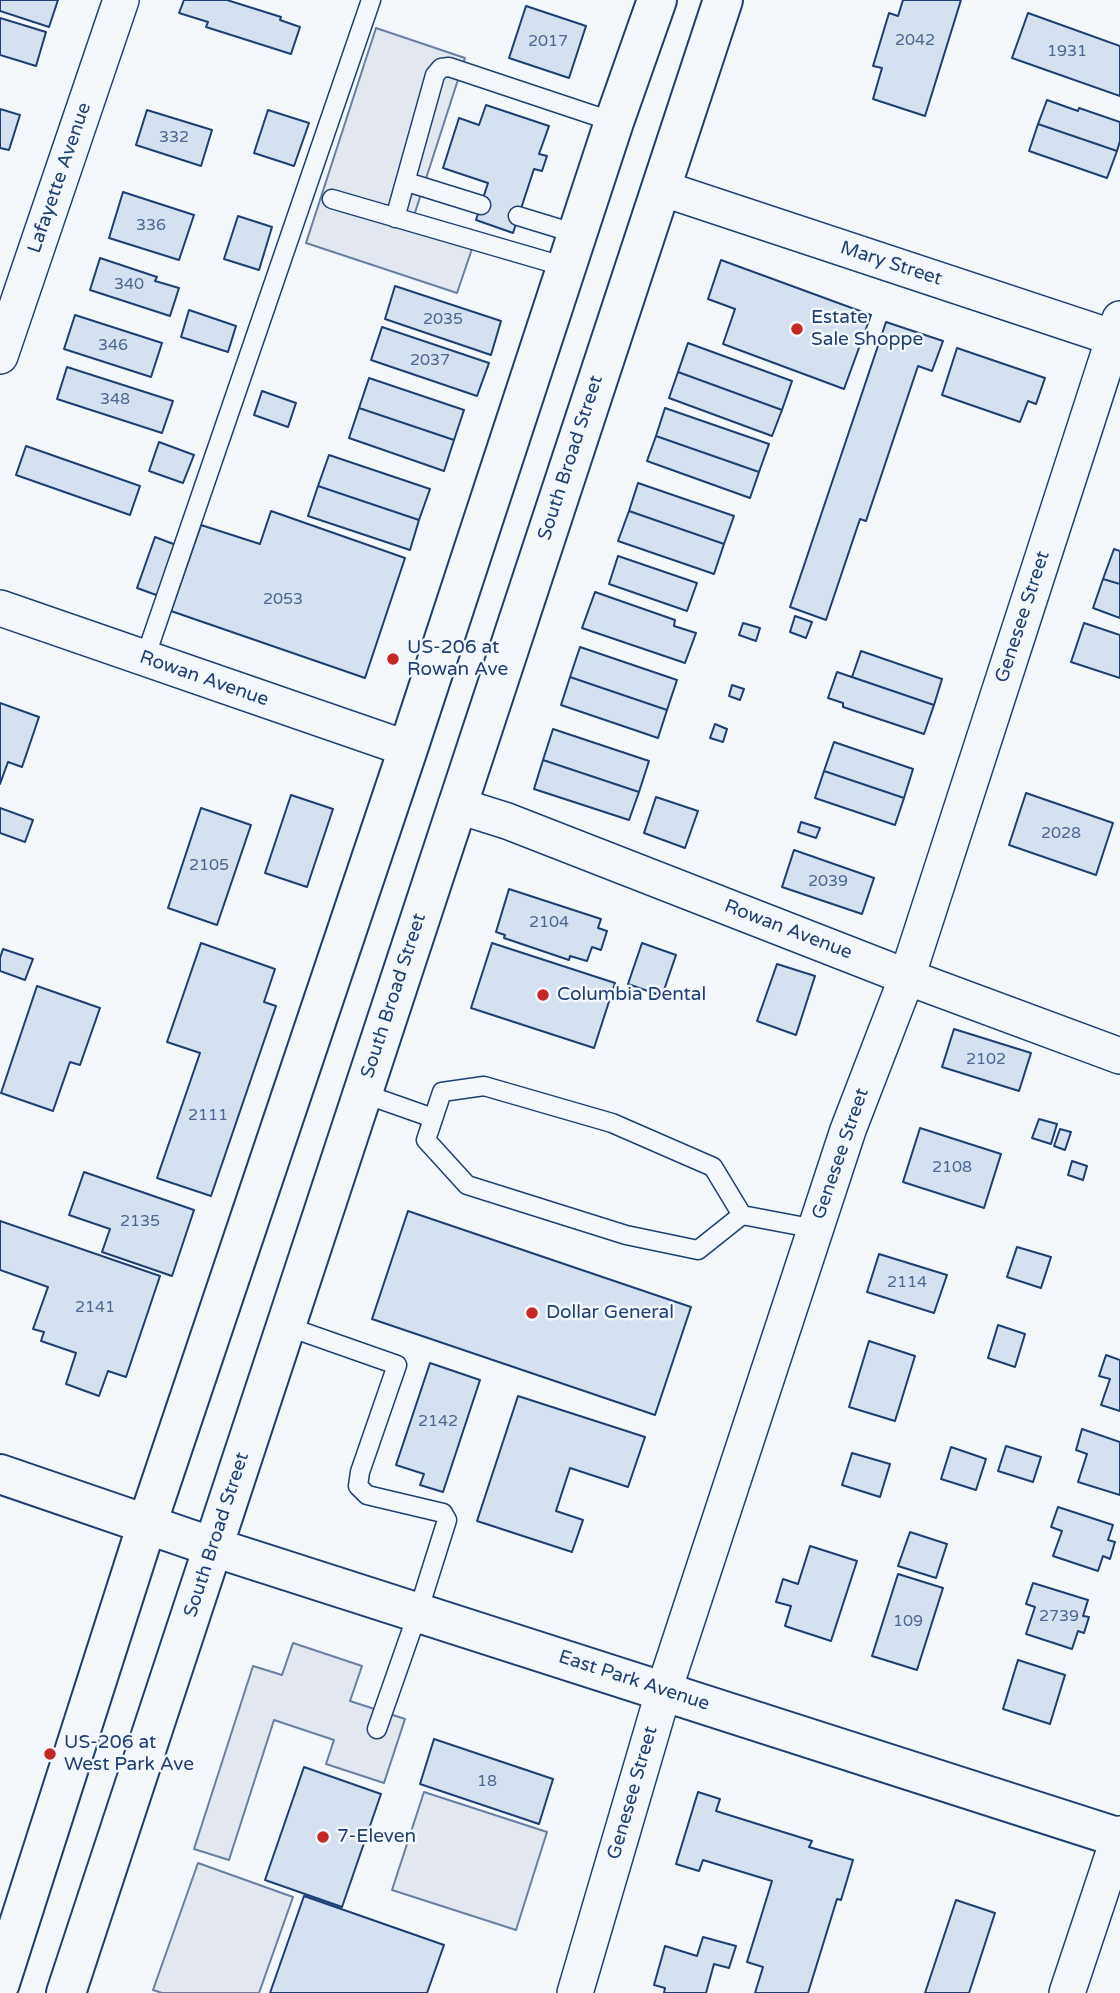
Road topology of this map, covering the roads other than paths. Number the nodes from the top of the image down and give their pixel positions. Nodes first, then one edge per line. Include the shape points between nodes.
1 (121, 0) edge
2 (371, 0) edge
3 (657, 0) edge
4 (723, 0) edge
5 (614, 122) junction
6 (407, 182) junction
7 (661, 188) junction
8 (332, 199) dead end
9 (481, 205) dead end
10 (518, 216) dead end
11 (395, 218) junction
12 (571, 250) junction
13 (1118, 333) edge
14 (0, 356) edge
15 (0, 608) edge
16 (145, 658) junction
17 (408, 749) junction
18 (456, 805) junction
19 (907, 977) junction
20 (1120, 1056) edge
21 (362, 1093) junction
22 (433, 1118) junction
23 (742, 1215) junction
24 (816, 1229) junction
25 (286, 1326) junction
26 (0, 1474) edge
27 (147, 1524) junction
28 (213, 1547) junction
29 (418, 1612) junction
30 (664, 1690) junction
31 (377, 1729) dead end
32 (1120, 1837) edge
33 (0, 1983) edge
34 (66, 1993) edge
35 (575, 1993) edge
36 (1067, 1993) edge

1 - 14 street, Lafayette Avenue
2 - 16 lane
3 - 5 main road
4 - 7 main road, South Broad Street
5 - 6 lane via 441,68 435,75
5 - 12 main road
6 - 9 lane
6 - 11 lane
7 - 13 street, Mary Street
7 - 18 main road, South Broad Street
8 - 11 lane
10 - 12 lane
11 - 12 lane
12 - 17 main road
13 - 19 street, Genesee Street
15 - 16 street, Rowan Avenue
16 - 17 street, Rowan Avenue
17 - 27 main road
18 - 19 street, Rowan Avenue
18 - 21 main road, South Broad Street
19 - 20 street, Rowan Avenue
19 - 24 street, Genesee Street via 848,1130
21 - 22 lane
21 - 25 main road, South Broad Street
22 - 23 lane via 442,1092 484,1086 612,1123 713,1167
22 - 23 lane via 426,1140 467,1185 626,1235 698,1250
23 - 24 lane
24 - 30 street, Genesee Street
25 - 28 main road, South Broad Street
25 - 29 lane via 397,1365 358,1486 368,1495 443,1513 447,1520
26 - 27 main road, East Park Avenue
27 - 28 main road, East Park Avenue
27 - 33 main road
28 - 29 main road, East Park Avenue
28 - 34 main road, South Broad Street
29 - 30 main road, East Park Avenue
29 - 31 lane
30 - 32 main road, East Park Avenue
30 - 35 street, Genesee Street
32 - 36 street

